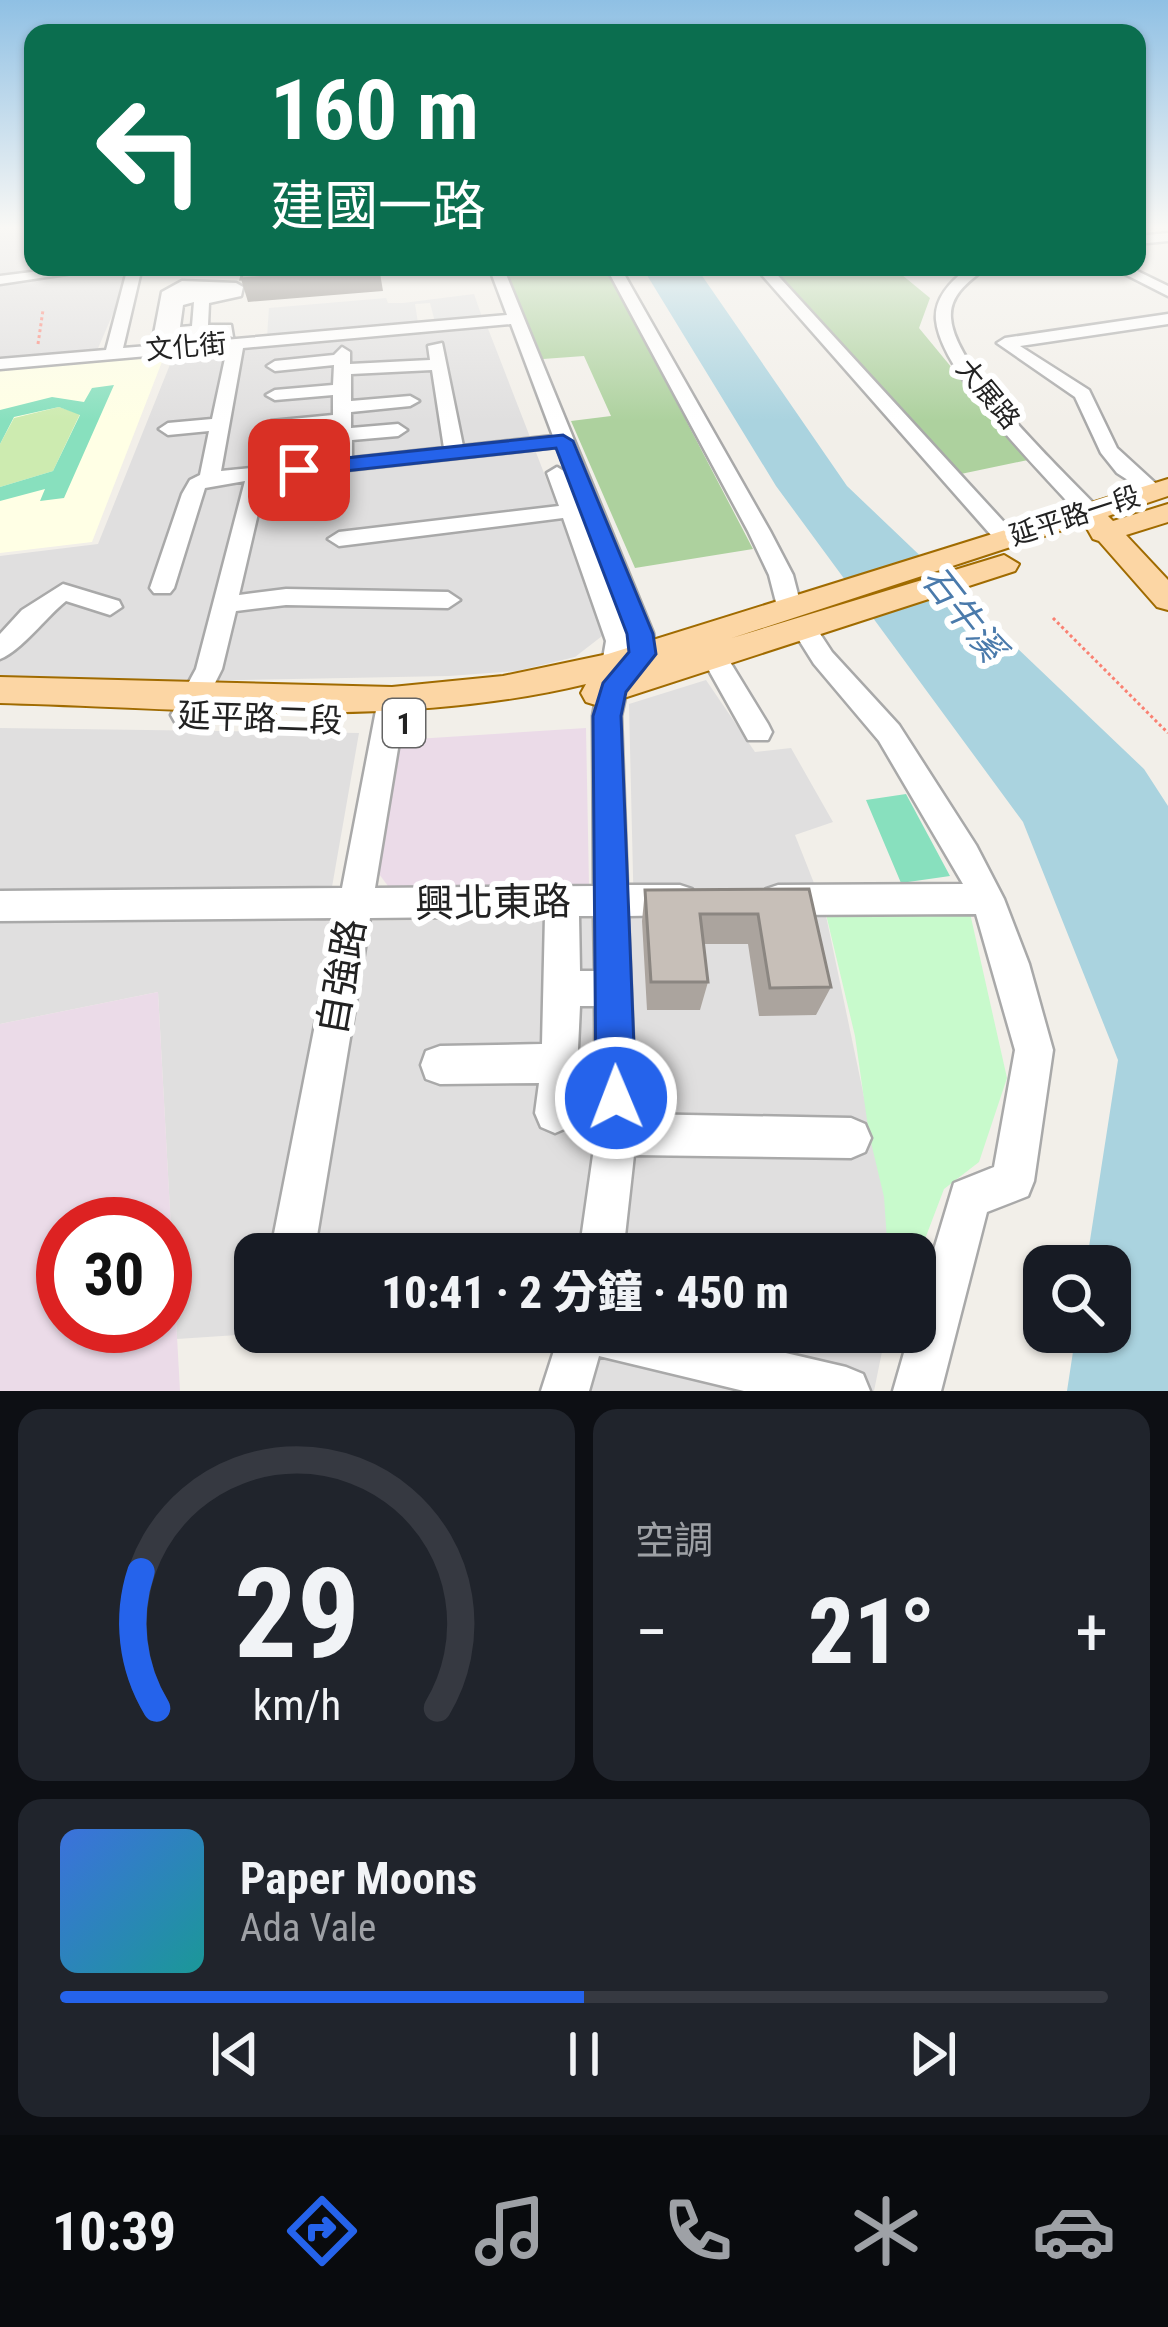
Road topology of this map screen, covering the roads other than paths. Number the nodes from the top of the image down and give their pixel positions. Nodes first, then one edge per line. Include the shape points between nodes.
1 (129, 292) edge
2 (195, 292) edge
3 (218, 292) edge
4 (493, 292) edge
5 (501, 292) edge
6 (627, 292) edge
7 (783, 292) edge
8 (952, 292) edge
9 (969, 292) edge
10 (236, 293) joint
11 (507, 319) junction
12 (1168, 319) edge
13 (200, 330) junction
14 (233, 337) junction
15 (113, 354) junction
16 (0, 364) edge
17 (275, 366) dead end
18 (342, 390) junction
19 (275, 395) dead end
20 (410, 401) dead end
21 (219, 424) junction
22 (272, 427) dead end
23 (168, 428) dead end
24 (398, 430) dead end
25 (554, 442) junction
26 (455, 453) junction
27 (342, 464) junction
28 (256, 475) junction
29 (214, 476) junction
30 (1163, 497) edge
31 (571, 511) junction
32 (1107, 520) junction
33 (339, 539) dead end
34 (998, 549) junction
35 (1168, 574) edge
36 (162, 588) dead end
37 (448, 600) dead end
38 (1168, 601) edge
39 (226, 604) junction
40 (110, 607) dead end
41 (792, 619) junction
42 (0, 650) edge
43 (715, 658) junction
44 (622, 670) junction
45 (0, 689) edge
46 (191, 705) junction
47 (0, 711) edge
48 (390, 712) junction
49 (758, 732) dead end
50 (987, 899) junction
51 (704, 900) edge
52 (751, 900) edge
53 (610, 901) junction
54 (562, 902) junction
55 (355, 904) junction
56 (0, 906) edge
57 (614, 988) junction
58 (562, 989) junction
59 (560, 1064) junction
60 (440, 1065) dead end
61 (555, 1113) dead end
62 (616, 1134) junction
63 (851, 1138) dead end
64 (296, 1233) edge
65 (604, 1233) edge
66 (577, 1353) edge
67 (684, 1353) edge
68 (565, 1391) edge
69 (846, 1391) edge
70 (917, 1391) edge

1 - 15 street
2 - 14 street via 170,294 161,339
3 - 13 street via 176,302 171,333
4 - 11 street
5 - 11 street
6 - 41 street via 759,531
7 - 34 street
8 - 32 street, 大展路 via 945,332 955,355
9 - 32 street, 大展路 via 958,327 965,345
10 - 13 street via 202,300
10 - 14 street
11 - 14 street, 文化街
11 - 25 street
12 - 30 street via 1005,343 1083,394 1108,449
13 - 14 street
14 - 15 street, 文化街
14 - 21 street
15 - 16 street, 文化街
17 - 18 street
18 - 19 street
18 - 20 street
18 - 22 street
18 - 24 street
18 - 26 street via 437,356
18 - 27 street
21 - 23 street
21 - 29 street
25 - 26 street
25 - 31 street
25 - 44 street via 640,634
26 - 27 street
27 - 28 street
28 - 29 street
28 - 39 street
29 - 36 street via 192,494
30 - 32 main road, 延平路一段 / 1
31 - 33 street
31 - 44 street via 619,641
32 - 34 main road, 延平路一段 / 1
32 - 35 main road
32 - 38 main road
34 - 41 main road, 1
37 - 39 street
39 - 46 street
40 - 42 street via 63,592
41 - 43 main road, 延平路二段 / 1
41 - 44 main road, 延平路二段 / 1
41 - 50 street via 889,733
43 - 44 main road, 延平路二段 / 1
43 - 49 street
44 - 48 main road, 延平路二段 / 1 via 463,718
44 - 53 street via 607,716
45 - 46 main road, 延平路二段 / 1
46 - 47 main road, 延平路二段 / 1
46 - 48 main road, 延平路二段 / 1
48 - 55 street, 自強路
50 - 52 street
50 - 70 street via 1034,1050 1013,1181 969,1198
51 - 53 street, 興北東路
53 - 54 street, 興北東路
53 - 57 street
54 - 55 street, 興北東路
54 - 58 street
55 - 56 street, 興北東路
55 - 64 street, 自強路
57 - 58 street
57 - 62 street
58 - 59 street
59 - 60 street
59 - 61 street
62 - 63 street
62 - 65 street
66 - 68 street
67 - 69 street

